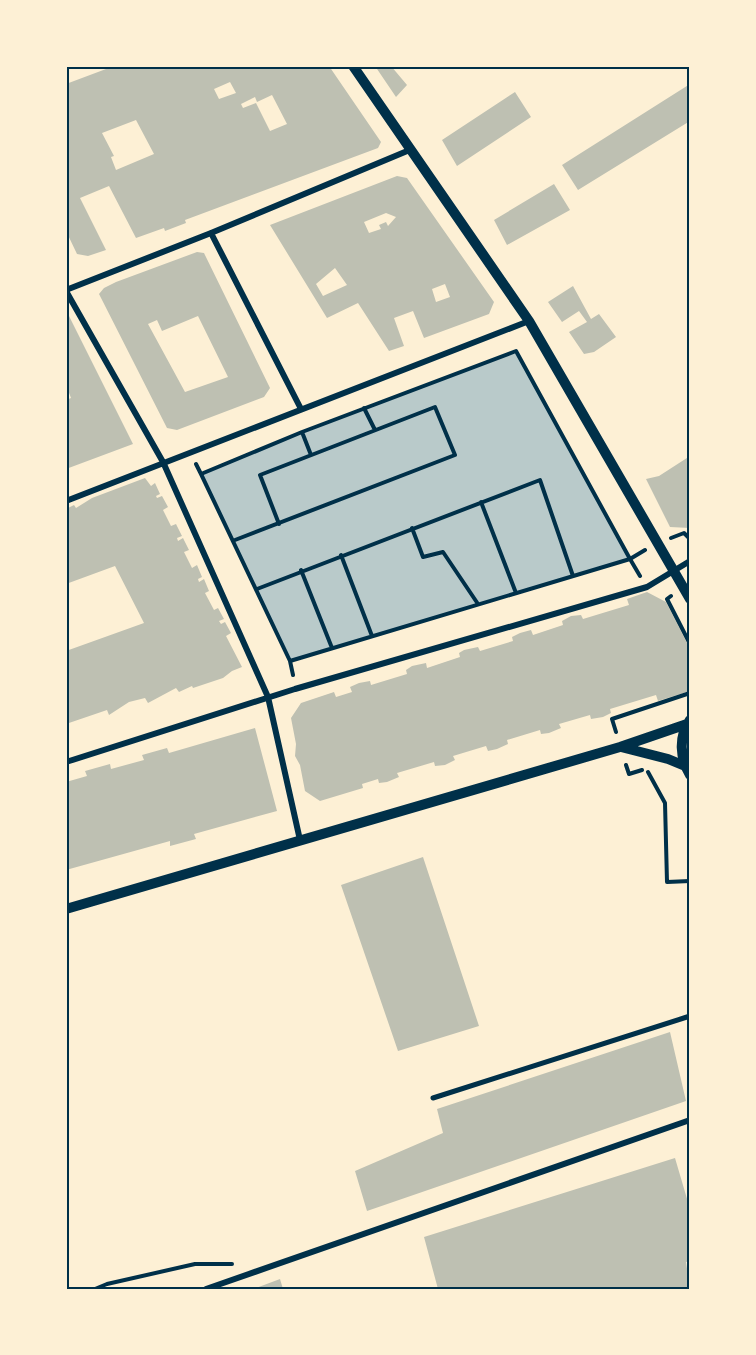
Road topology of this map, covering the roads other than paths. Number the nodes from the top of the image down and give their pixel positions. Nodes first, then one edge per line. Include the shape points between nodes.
1 (353, 66) edge
2 (413, 149) junction
3 (211, 233) junction
4 (66, 290) edge
5 (530, 321) junction
6 (300, 409) junction
7 (163, 462) junction
8 (66, 501) edge
9 (690, 561) edge
10 (673, 570) junction
11 (690, 599) edge
12 (268, 697) junction
13 (688, 722) edge
14 (620, 747) junction
15 (66, 762) edge
16 (687, 771) edge
17 (300, 840) junction
18 (66, 909) edge
19 (690, 1016) edge
20 (433, 1098) dead end
21 (690, 1120) edge
22 (206, 1289) edge

1 - 2 street
2 - 3 street
2 - 5 street
3 - 4 street
3 - 6 street
4 - 7 street
5 - 6 street
5 - 10 street
6 - 7 street
7 - 8 street
7 - 12 street
9 - 10 street
10 - 11 street
10 - 12 street via 647,588
12 - 15 street
12 - 17 street
13 - 14 street
13 - 16 street via 682,745
14 - 16 street via 668,759
14 - 17 street
17 - 18 street
19 - 20 street
21 - 22 street

